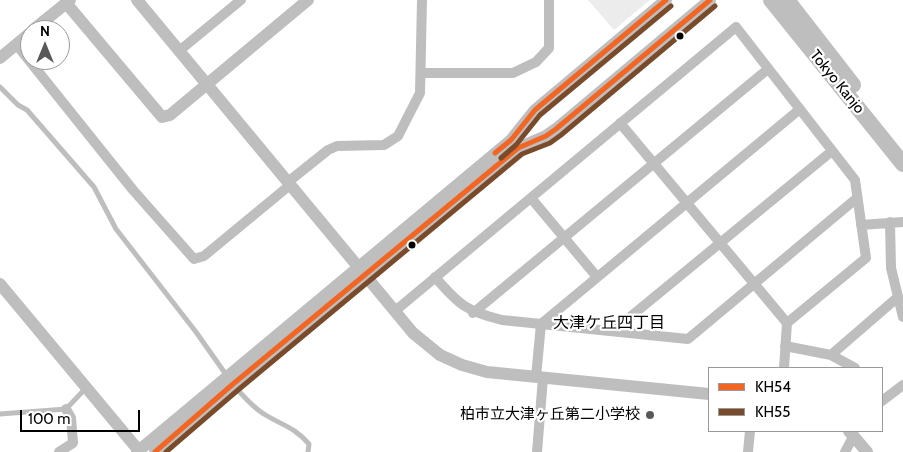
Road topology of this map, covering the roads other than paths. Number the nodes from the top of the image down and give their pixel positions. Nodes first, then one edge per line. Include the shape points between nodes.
1 (136, 0) edge
2 (241, 0) edge
3 (422, 0) edge
4 (549, 0) edge
5 (666, 0) edge
6 (710, 0) edge
7 (771, 0) edge
8 (787, 0) edge
9 (67, 1) edge
10 (305, 1) edge
11 (45, 20) edge
12 (20, 41) edge
13 (16, 44) junction
14 (179, 51) junction
15 (0, 58) edge
16 (768, 69) junction
17 (422, 73) junction
18 (207, 84) junction
19 (0, 87) edge
20 (800, 109) junction
21 (620, 123) junction
22 (903, 150) edge
23 (832, 151) junction
24 (654, 163) junction
25 (903, 164) edge
26 (289, 183) junction
27 (531, 198) junction
28 (857, 198) junction
29 (687, 203) junction
30 (890, 222) junction
31 (903, 222) edge
32 (861, 225) junction
33 (564, 237) junction
34 (719, 243) junction
35 (361, 271) junction
36 (435, 277) junction
37 (597, 277) junction
38 (753, 283) junction
39 (0, 284) edge
40 (898, 297) junction
41 (395, 311) junction
42 (473, 312) junction
43 (903, 317) edge
44 (787, 323) junction
45 (541, 324) junction
46 (613, 331) junction
47 (785, 346) junction
48 (831, 355) junction
49 (784, 367) edge
50 (853, 367) edge
51 (540, 377) junction
52 (230, 380) junction
53 (903, 385) edge
54 (86, 388) junction
55 (708, 394) edge
56 (883, 396) edge
57 (66, 409) junction
58 (0, 414) edge
59 (750, 432) edge
60 (851, 433) edge
61 (59, 452) edge
62 (139, 452) edge
63 (155, 452) edge
64 (308, 452) edge
65 (537, 452) edge
66 (749, 452) edge
67 (845, 452) edge
68 (867, 452) edge

1 - 14 street
2 - 14 street
3 - 17 street
4 - 17 street via 549,48 536,62 513,73
5 - 35 street via 535,110 511,140
6 - 35 street via 556,129 518,148
7 - 25 highway, Tokyo Kanjo
8 - 22 highway, Tokyo Kanjo
9 - 11 street
9 - 18 street via 162,117 170,115
10 - 18 street
12 - 13 street
13 - 15 street
13 - 26 street via 133,190 194,258 204,256
14 - 18 street
16 - 20 street
16 - 21 street via 736,27
16 - 24 street
17 - 26 street via 420,93 406,123 391,143 337,146
18 - 26 street
19 - 52 lane via 27,110 94,187 116,229
20 - 23 street
20 - 29 street
21 - 24 street
21 - 27 street
23 - 28 street via 855,180
23 - 34 street
24 - 29 street
24 - 33 street
26 - 35 street
27 - 33 street
27 - 36 street
28 - 32 street
28 - 38 street
29 - 34 street
29 - 37 street
30 - 31 street
30 - 32 street
30 - 40 street via 891,268
32 - 44 street via 866,258
33 - 37 street
33 - 42 street
34 - 38 street
34 - 46 street
35 - 41 street
35 - 52 street
36 - 41 street
36 - 42 street via 453,298
37 - 45 street
38 - 44 street
38 - 46 street via 688,339
39 - 54 street
40 - 43 street
40 - 48 street
41 - 51 street via 422,341 450,360 480,370
42 - 45 street via 502,320
44 - 47 street
45 - 46 street
45 - 51 street
47 - 48 street
47 - 49 street
48 - 50 street
51 - 55 street
51 - 65 street
52 - 62 street
52 - 63 street
52 - 64 lane via 265,415 301,435 309,444
53 - 56 street
54 - 57 lane
54 - 62 street
57 - 58 lane
57 - 61 street via 71,418 73,442
59 - 66 street
60 - 67 street
60 - 68 street

